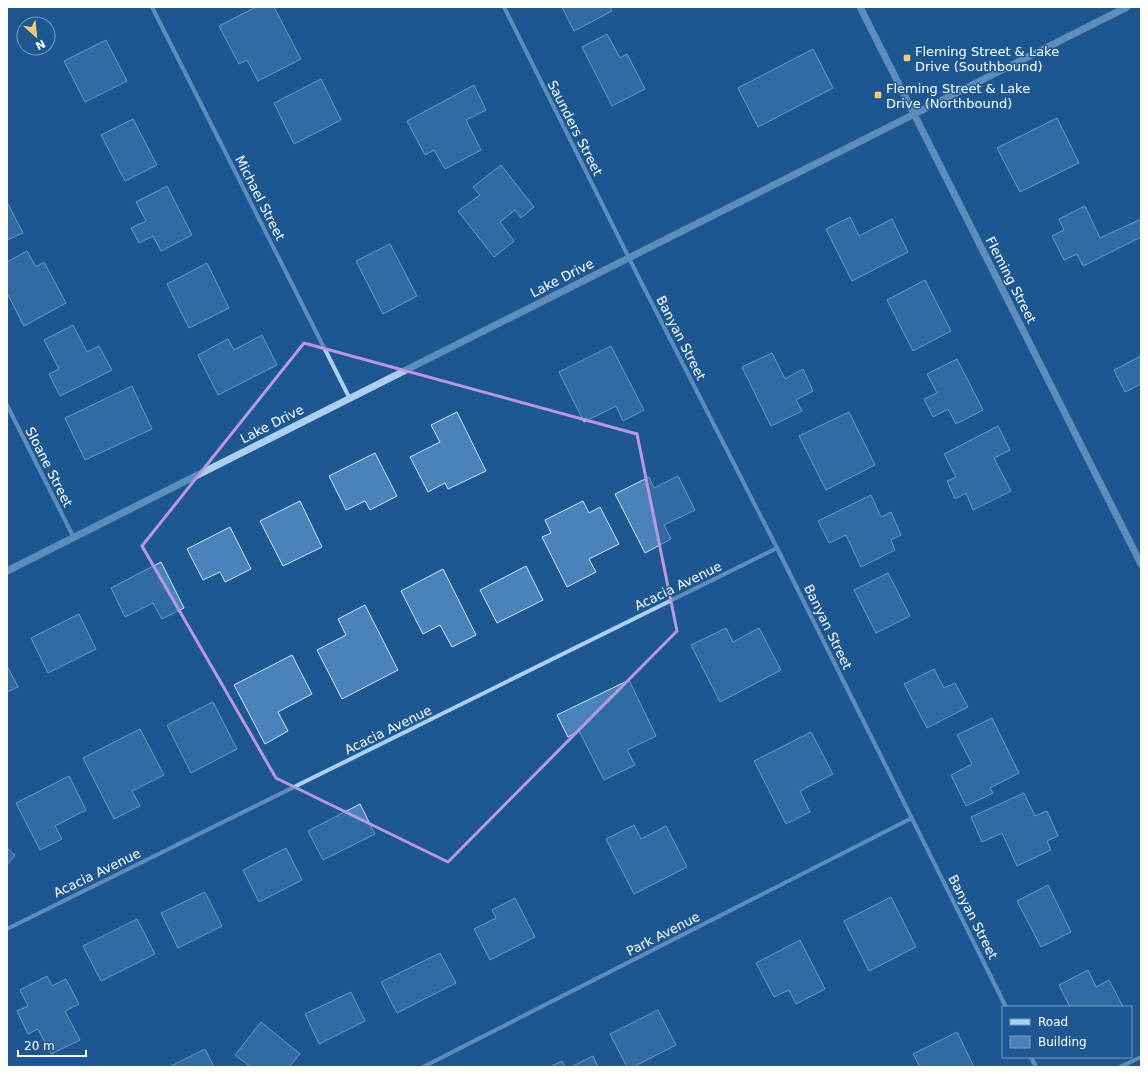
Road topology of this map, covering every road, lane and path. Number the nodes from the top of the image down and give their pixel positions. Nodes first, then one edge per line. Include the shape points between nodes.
1 (152, 7) edge
2 (504, 7) edge
3 (860, 7) edge
4 (1127, 7) edge
5 (914, 114) junction
6 (629, 258) junction
7 (350, 399) junction
8 (7, 405) edge
9 (74, 538) junction
10 (777, 548) junction
11 (1141, 564) edge
12 (7, 571) edge
13 (912, 818) junction
14 (7, 929) edge
15 (1006, 1006) edge
16 (1141, 1056) edge
17 (1032, 1058) edge
18 (423, 1067) edge
19 (1036, 1067) edge
20 (1120, 1067) edge

1 - 7 street, Michael Street
2 - 6 street, Saunders Street
3 - 5 street, Fleming Street
4 - 5 street, Lake Drive
5 - 6 street, Lake Drive
5 - 11 street, Fleming Street
6 - 7 street, Lake Drive
6 - 10 street, Banyan Street
7 - 9 street, Lake Drive
8 - 9 street, Sloane Street
9 - 12 street, Lake Drive
10 - 13 street, Banyan Street
10 - 14 street, Acacia Avenue
13 - 15 street, Banyan Street
13 - 18 street, Park Avenue
16 - 20 street
17 - 19 street

